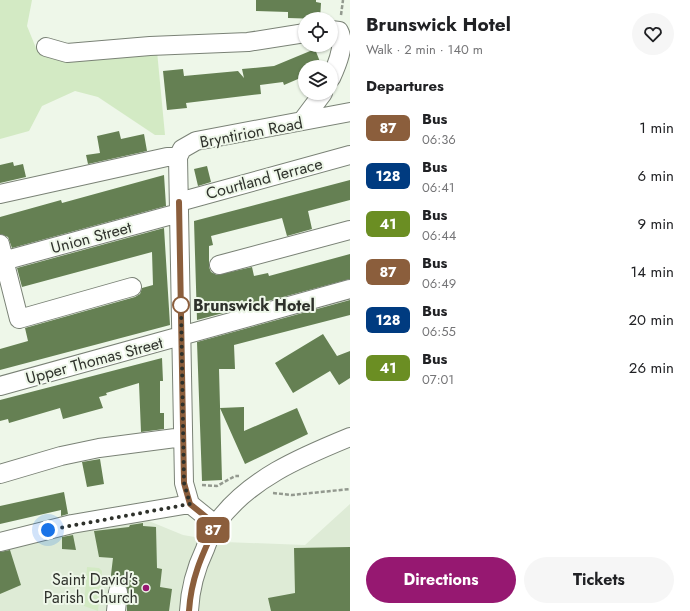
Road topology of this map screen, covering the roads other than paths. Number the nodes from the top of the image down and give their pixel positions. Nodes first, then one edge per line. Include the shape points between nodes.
1 (338, 31) edge
2 (298, 34) edge
3 (46, 47) dead end
4 (337, 60) edge
5 (318, 100) edge
6 (350, 112) edge
7 (302, 121) junction
8 (350, 155) edge
9 (178, 157) junction
10 (0, 194) edge
11 (179, 208) junction
12 (350, 230) edge
13 (2, 252) edge
14 (219, 265) dead end
15 (132, 287) dead end
16 (350, 289) edge
17 (181, 336) junction
18 (0, 386) edge
19 (183, 437) junction
20 (350, 437) edge
21 (0, 474) edge
22 (190, 504) junction
23 (216, 525) junction
24 (0, 542) edge
25 (118, 592) dead end
26 (116, 611) edge
27 (189, 611) edge

1 - 4 street via 342,36
2 - 3 street via 248,42 67,53
5 - 7 street
6 - 7 street, Bryntirion Road
7 - 9 street, Bryntirion Road via 196,141 182,149
8 - 11 street, Courtland Terrace
9 - 10 street via 167,157
9 - 11 street
11 - 13 street, Union Street
11 - 17 street
12 - 14 street
13 - 15 street via 19,319
16 - 17 street, Upper Thomas Street
17 - 18 street, Upper Thomas Street
17 - 19 street
19 - 21 street via 99,448
19 - 22 street via 184,483
20 - 23 street via 302,456 246,484 234,504
22 - 23 street
22 - 24 street via 72,524
23 - 27 street via 196,570 190,593
25 - 26 street

